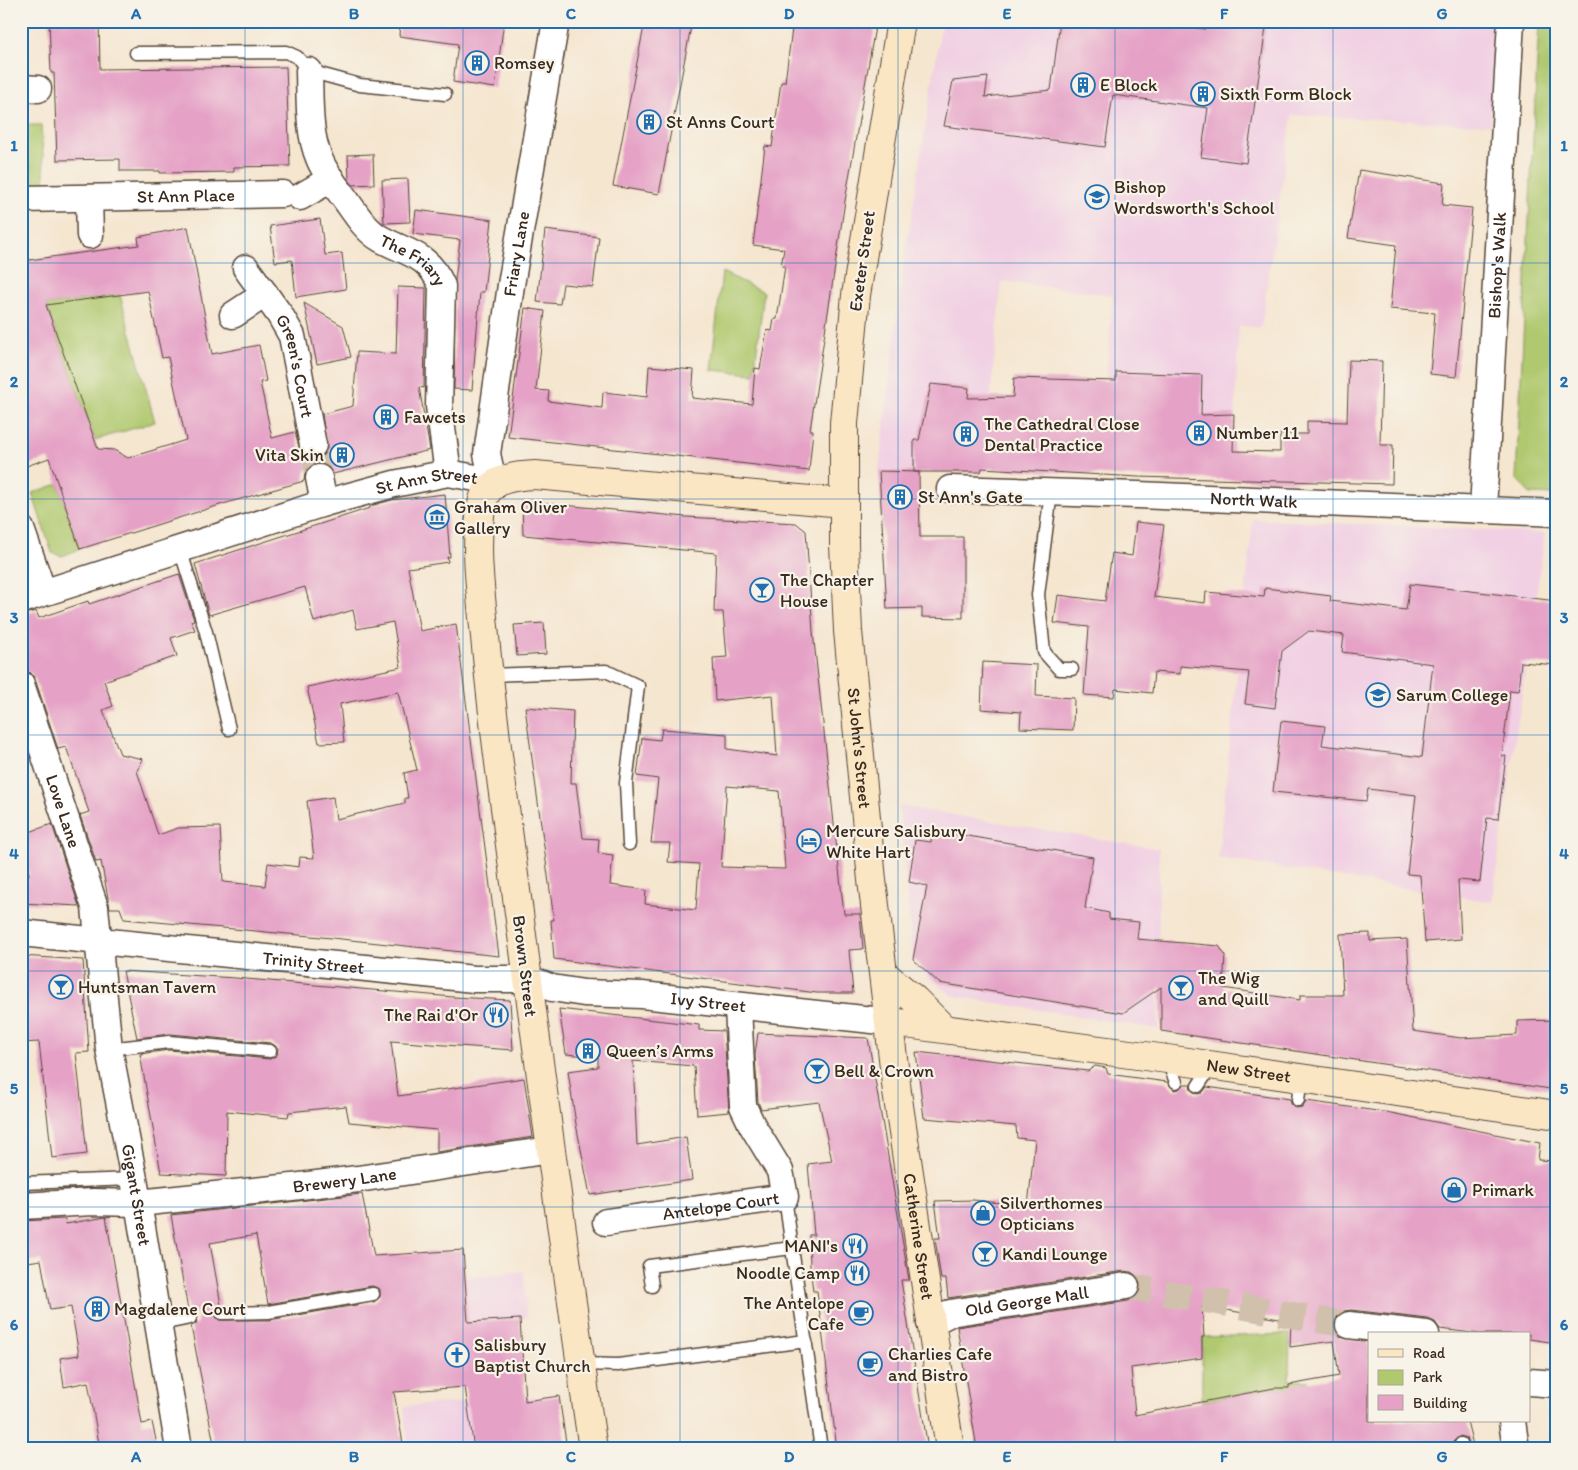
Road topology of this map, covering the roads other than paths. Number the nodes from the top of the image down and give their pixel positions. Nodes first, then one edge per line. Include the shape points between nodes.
1 (556, 21) edge
2 (901, 21) edge
3 (1511, 21) edge
4 (136, 53) dead end
5 (308, 71) junction
6 (445, 94) dead end
7 (331, 179) junction
8 (89, 198) junction
9 (21, 199) edge
10 (90, 235) dead end
11 (246, 268) dead end
12 (265, 294) junction
13 (233, 315) dead end
14 (313, 445) tunnel mouth
15 (448, 473) junction
16 (494, 486) junction
17 (950, 489) dead end
18 (1051, 492) junction
19 (843, 503) junction
20 (1482, 509) junction
21 (1557, 513) edge
22 (21, 529) edge
23 (180, 549) junction
24 (32, 596) edge
25 (1072, 669) dead end
26 (489, 674) junction
27 (21, 684) edge
28 (229, 729) dead end
29 (629, 844) dead end
30 (21, 933) edge
31 (100, 940) junction
32 (885, 975) junction
33 (528, 979) junction
34 (738, 1007) junction
35 (891, 1022) junction
36 (942, 1028) junction
37 (109, 1049) junction
38 (270, 1051) dead end
39 (1557, 1115) edge
40 (550, 1150) junction
41 (21, 1183) edge
42 (136, 1191) junction
43 (785, 1197) junction
44 (21, 1206) edge
45 (606, 1222) dead end
46 (792, 1248) junction
47 (652, 1286) dead end
48 (1126, 1286) tunnel mouth
49 (373, 1294) dead end
50 (222, 1312) dead end
51 (190, 1318) dead end
52 (930, 1323) junction
53 (158, 1325) junction
54 (1349, 1325) tunnel mouth
55 (1409, 1332) edge
56 (806, 1341) junction
57 (580, 1364) junction
58 (1530, 1382) edge
59 (1557, 1384) edge
60 (1512, 1422) edge
61 (179, 1449) edge
62 (593, 1449) edge
63 (821, 1449) edge
64 (950, 1449) edge
65 (1516, 1449) edge

1 - 16 street, Friary Lane via 511,285 487,454
2 - 19 street, Exeter Street via 856,295 845,400
3 - 20 street, Bishop's Walk
4 - 5 lane via 286,52 297,57
5 - 6 lane via 360,85
5 - 7 street, The Friary via 318,158
7 - 8 street, St Ann Place via 291,196
7 - 15 street, The Friary via 367,228 380,238 422,258 435,269 442,286 439,406
8 - 9 street, St Ann Place
8 - 10 street
11 - 12 street, Green's Court
12 - 13 street, Green's Court
12 - 14 street, Green's Court via 292,336
15 - 16 street, St Ann Street via 476,478
15 - 23 street, St Ann Street via 394,484 322,490
16 - 19 street, St Ann Street via 508,476 535,475
16 - 26 street, Brown Street via 482,502 479,550
17 - 18 street, North Walk
18 - 20 street, North Walk
18 - 25 lane via 1038,595 1041,635 1044,652 1059,669
19 - 32 street, St John's Street via 848,631 872,880
20 - 21 street, North Walk
22 - 24 street
23 - 24 street, St Ann Street
23 - 28 lane via 206,632
26 - 29 lane via 606,671 638,686 626,782
26 - 33 street, Brown Street
27 - 31 street, Love Lane via 96,908
30 - 31 street, Trinity Street
31 - 33 street, Trinity Street via 474,979
31 - 37 street, Gigant Street
32 - 35 street, St John's Street
32 - 36 street
33 - 34 street, Ivy Street via 552,988 584,993 642,995
33 - 40 street, Brown Street
34 - 35 street, Ivy Street
34 - 43 street, Antelope Court via 747,1115 780,1171
35 - 36 street, New Street
35 - 52 street, Catherine Street via 897,1092
36 - 39 street, New Street via 1171,1071 1299,1089
37 - 38 lane via 169,1042
37 - 42 street, Gigant Street
40 - 42 street, Brewery Lane via 358,1179
40 - 57 street, Brown Street
41 - 42 lane
42 - 44 street, Brewery Lane via 93,1202
42 - 53 street, Gigant Street
43 - 45 street, Antelope Court
43 - 46 lane
46 - 47 lane via 649,1266
46 - 56 lane
48 - 52 street, Old George Mall via 950,1313
49 - 50 lane via 268,1312
51 - 53 lane
52 - 64 street, Catherine Street
53 - 61 street, Gigant Street
54 - 55 street
56 - 57 lane via 618,1365
56 - 63 lane
57 - 62 street, Brown Street
58 - 59 street
60 - 65 street

